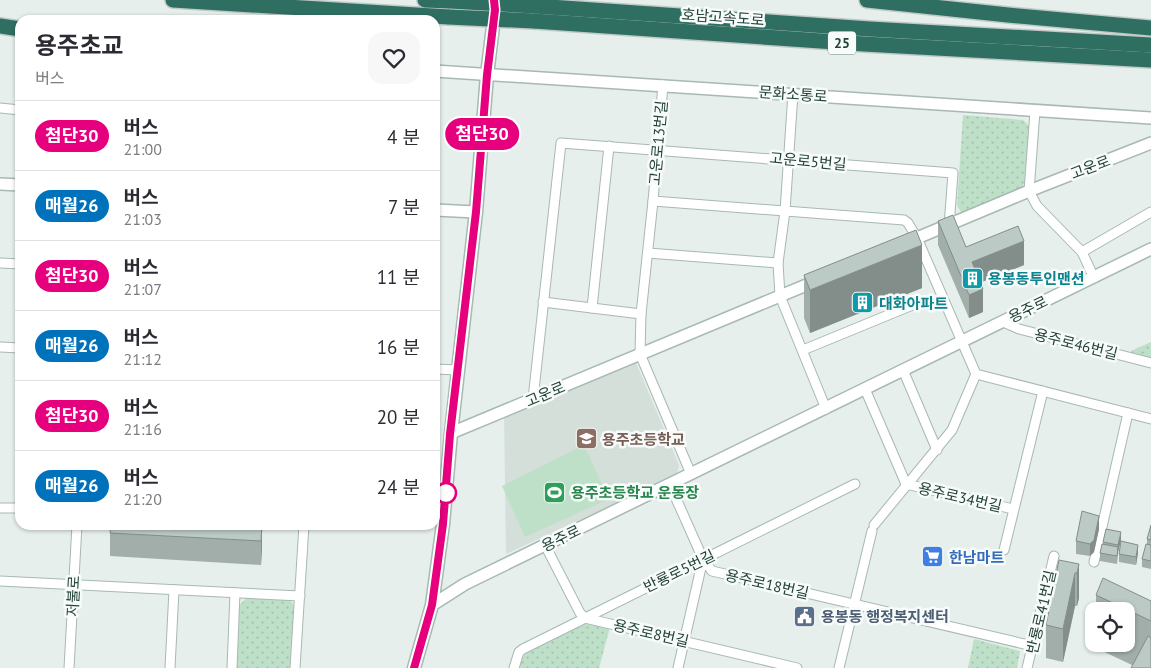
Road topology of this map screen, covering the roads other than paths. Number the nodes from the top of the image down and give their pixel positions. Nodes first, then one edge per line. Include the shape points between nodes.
1 (173, 0) edge
2 (425, 0) edge
3 (494, 0) edge
4 (867, 0) edge
5 (449, 9) junction
6 (534, 14) junction
7 (0, 26) edge
8 (15, 28) edge
9 (1151, 28) edge
10 (1151, 45) edge
11 (1151, 60) edge
12 (440, 71) edge
13 (487, 75) junction
14 (663, 85) junction
15 (793, 93) junction
16 (0, 108) edge
17 (15, 110) edge
18 (1035, 111) junction
19 (1151, 118) edge
20 (1151, 143) edge
21 (609, 146) junction
22 (658, 150) junction
23 (789, 159) junction
24 (0, 184) edge
25 (15, 185) edge
26 (1029, 191) junction
27 (653, 201) junction
28 (440, 210) edge
29 (784, 211) junction
30 (476, 212) junction
31 (1151, 212) edge
32 (949, 226) junction
33 (918, 238) junction
34 (1151, 249) edge
35 (890, 250) edge
36 (1082, 252) junction
37 (648, 253) junction
38 (0, 263) edge
39 (778, 263) junction
40 (15, 264) edge
41 (826, 277) edge
42 (1094, 278) junction
43 (780, 296) junction
44 (543, 302) junction
45 (915, 304) dead end
46 (592, 308) junction
47 (641, 314) junction
48 (1003, 322) junction
49 (961, 341) junction
50 (0, 347) edge
51 (15, 348) edge
52 (803, 350) junction
53 (640, 354) junction
54 (1151, 363) edge
55 (440, 369) edge
56 (458, 370) junction
57 (903, 370) junction
58 (976, 374) junction
59 (865, 389) junction
60 (1043, 392) junction
61 (533, 399) junction
62 (826, 409) junction
63 (1128, 413) junction
64 (1151, 419) edge
65 (450, 434) junction
66 (937, 450) junction
67 (691, 474) junction
68 (855, 484) dead end
69 (906, 484) junction
70 (670, 485) junction
71 (0, 508) edge
72 (15, 508) edge
73 (1013, 509) junction
74 (440, 516) edge
75 (77, 530) edge
76 (304, 530) edge
77 (438, 530) edge
78 (545, 545) junction
79 (1004, 550) dead end
80 (1054, 556) dead end
81 (703, 559) junction
82 (1094, 562) dead end
83 (0, 581) edge
84 (74, 585) junction
85 (174, 590) junction
86 (235, 593) junction
87 (300, 596) junction
88 (855, 604) junction
89 (432, 605) junction
90 (585, 618) junction
91 (684, 641) junction
92 (1033, 646) junction
93 (69, 668) edge
94 (170, 668) edge
95 (232, 668) edge
96 (295, 668) edge
97 (414, 668) edge
98 (514, 668) edge
99 (678, 668) edge
100 (797, 668) edge
101 (839, 668) edge
102 (1028, 668) edge

1 - 5 highway, 호남고속도로 / 25
2 - 5 highway, 호남고속도로 / 25
3 - 13 main road
4 - 9 highway
5 - 6 highway, 호남고속도로 / 25, bridge
6 - 10 highway, 호남고속도로 / 25
6 - 11 highway, 호남고속도로 / 25 via 874,45
7 - 8 highway
12 - 13 street, 문화소통로
13 - 14 street, 문화소통로
13 - 30 main road
14 - 15 street, 문화소통로
14 - 22 street, 고운로13번길
15 - 18 street, 문화소통로
15 - 23 street
16 - 17 street
18 - 19 street, 문화소통로
18 - 26 street
20 - 26 street, 고운로
21 - 22 street, 고운로5번길
21 - 44 street, 고운로5번길 via 561,143
21 - 46 street
22 - 23 street, 고운로5번길
22 - 27 street, 고운로13번길
23 - 29 street
23 - 32 street, 고운로5번길 via 954,173
24 - 25 street
26 - 32 street, 고운로
26 - 36 street via 1037,206
27 - 29 street, 고운로13번길
27 - 37 street, 고운로13번길
28 - 30 street
29 - 33 street, 고운로13번길 via 904,220
29 - 39 street
30 - 56 main road
31 - 36 street
32 - 33 street, 고운로
33 - 35 street, 고운로
33 - 49 street
34 - 42 street, 용주로
36 - 42 street
37 - 39 street
37 - 47 street, 고운로13번길
38 - 40 street
39 - 43 street
41 - 43 street, 고운로
42 - 48 street, 용주로
43 - 52 street
43 - 53 street, 고운로
44 - 46 street
44 - 61 street, 고운로5번길
45 - 52 street
46 - 47 street
47 - 53 street, 고운로13번길
48 - 49 street, 용주로
48 - 54 street, 용주로46번길
49 - 57 street, 용주로
49 - 58 street
50 - 51 street
52 - 62 street
53 - 61 street, 고운로
53 - 67 street
55 - 56 street
56 - 65 main road
57 - 59 street, 용주로
57 - 66 street
58 - 60 street
58 - 66 street, 용주로34번길 via 952,430
59 - 62 street, 용주로
59 - 69 street, 용주로34번길
60 - 63 street
60 - 73 street
61 - 65 street, 고운로
62 - 67 street, 용주로
63 - 64 street
63 - 82 street
65 - 74 main road
66 - 69 street, 용주로34번길
67 - 70 street, 용주로
68 - 81 street, 반룡로5번길
69 - 73 street, 용주로34번길
69 - 88 street via 873,528
70 - 78 street, 용주로
70 - 81 street, 용주로18번길
71 - 72 street
73 - 79 street
75 - 84 street, 저불로
76 - 87 street
77 - 89 main road
78 - 89 street, 용주로 via 465,584
78 - 90 street
80 - 92 street, 반룡로41번길
81 - 88 street, 용주로18번길 via 712,571
81 - 90 street, 반룡로5번길
81 - 91 street
83 - 84 street
84 - 85 street
84 - 93 street, 저불로
85 - 86 street
85 - 94 street
86 - 87 street
86 - 95 street
87 - 96 street
88 - 92 street, 용주로18번길
88 - 101 street
89 - 97 main road
90 - 91 street, 용주로8번길
90 - 98 street, 반룡로5번길 via 523,649
91 - 99 street
91 - 100 street, 용주로8번길
92 - 102 street, 반룡로41번길

